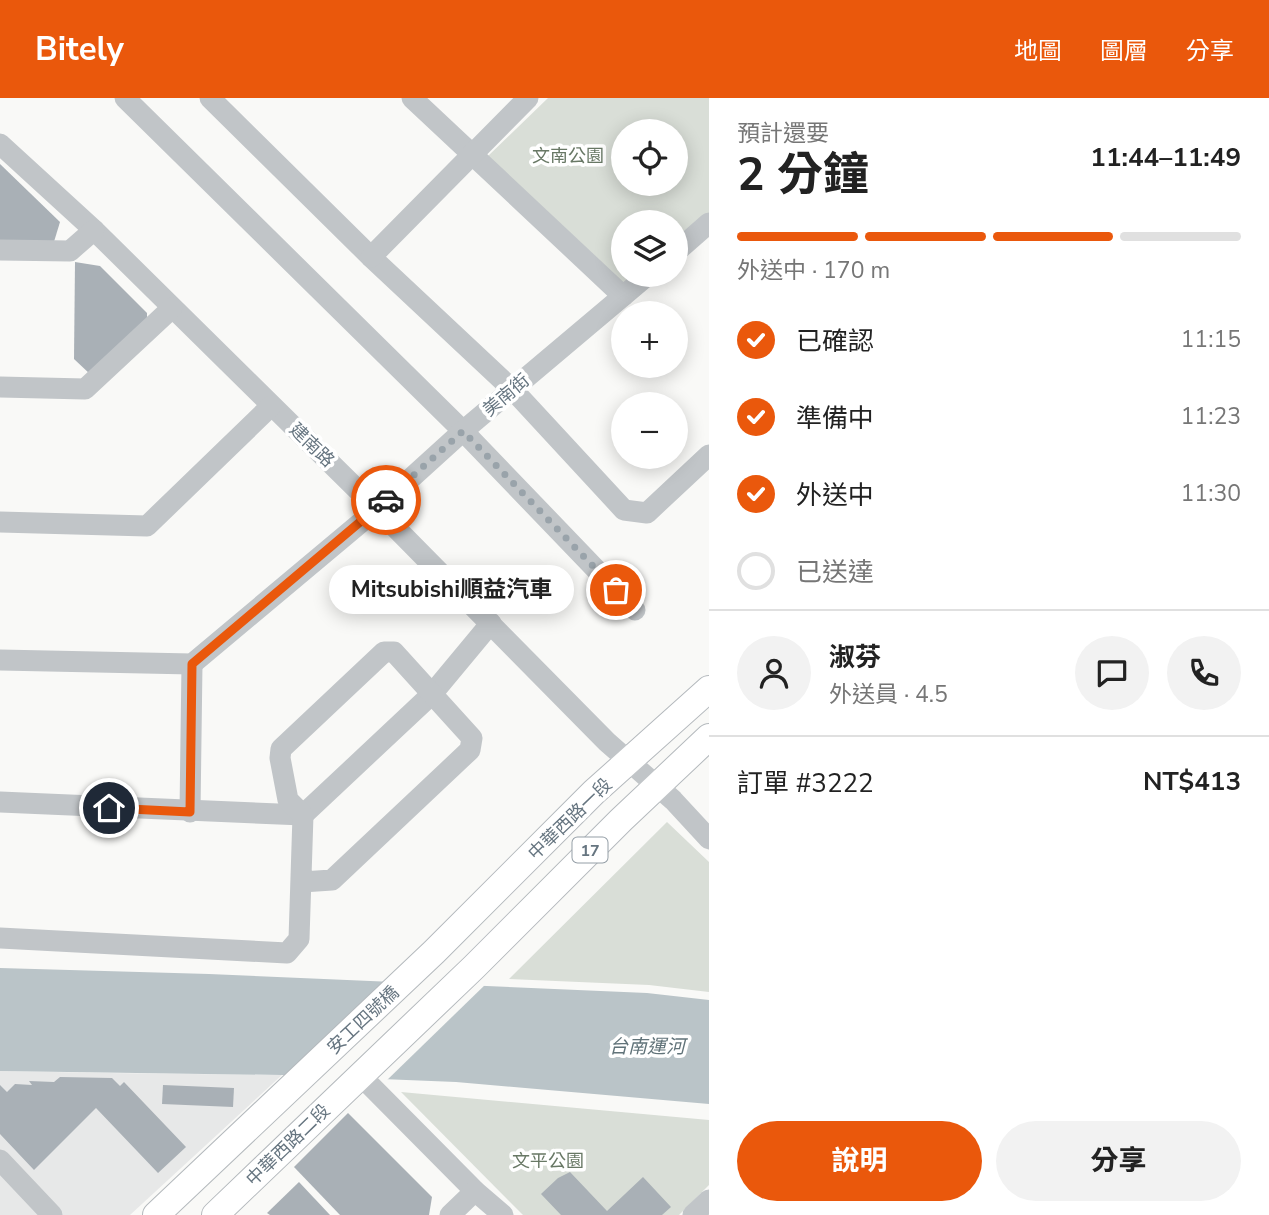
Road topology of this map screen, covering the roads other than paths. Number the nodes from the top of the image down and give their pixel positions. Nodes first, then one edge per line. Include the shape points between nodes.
1 (125, 98) edge
2 (210, 98) edge
3 (412, 98) edge
4 (528, 98) edge
5 (0, 144) edge
6 (472, 156) junction
7 (709, 223) edge
8 (94, 230) junction
9 (688, 241) edge
10 (0, 250) edge
11 (371, 257) junction
12 (634, 287) edge
13 (623, 296) junction
14 (172, 308) junction
15 (0, 387) edge
16 (513, 390) junction
17 (271, 406) junction
18 (463, 431) junction
19 (709, 454) edge
20 (377, 509) junction
21 (0, 522) edge
22 (635, 610) dead end
23 (491, 623) junction
24 (0, 660) edge
25 (192, 664) junction
26 (709, 689) edge
27 (432, 694) junction
28 (709, 737) edge
29 (629, 763) junction
30 (656, 785) junction
31 (0, 802) edge
32 (190, 812) junction
33 (303, 815) junction
34 (709, 839) edge
35 (302, 882) junction
36 (0, 938) edge
37 (434, 953) joint
38 (361, 1076) junction
39 (0, 1160) edge
40 (475, 1191) junction
41 (709, 1200) edge
42 (52, 1215) edge
43 (156, 1215) edge
44 (215, 1215) edge
45 (450, 1215) edge
46 (503, 1215) edge
47 (693, 1215) edge

1 - 18 street
2 - 11 street
3 - 6 street
4 - 6 street
5 - 8 street, 建南路
6 - 11 street
6 - 13 street
7 - 9 street
8 - 10 street via 70,251
8 - 14 street, 建南路
11 - 16 street
12 - 13 street, 美南街
13 - 16 street, 美南街
14 - 15 street via 85,389
14 - 17 street, 建南路
16 - 18 street, 美南街
16 - 19 street via 624,510 648,513
17 - 20 street, 建南路
17 - 21 street via 147,526
18 - 20 street, 美南街
18 - 22 street
20 - 23 street, 建南路
20 - 25 street, 美南街
23 - 27 street
23 - 29 street, 建南路
24 - 25 street
25 - 32 street
26 - 29 main road, 中華西路一段 / 17
27 - 33 street
27 - 33 street via 394,652 384,652 281,749 288,800
27 - 35 street via 472,738 470,750 332,880
28 - 30 main road, 中華西路一段 / 17
29 - 30 street, 建南路
29 - 37 main road, 中華西路一段 / 17 via 594,792
30 - 34 street, 建南路
30 - 38 main road, 中華西路一段 / 17
31 - 32 street
32 - 33 street
33 - 35 street
35 - 36 street via 299,939 287,953
37 - 43 main road, 安工四號橋 / 17
38 - 40 street
38 - 44 main road, 中華西路二段 / 17
39 - 42 street
40 - 45 street
40 - 46 street
41 - 47 street

